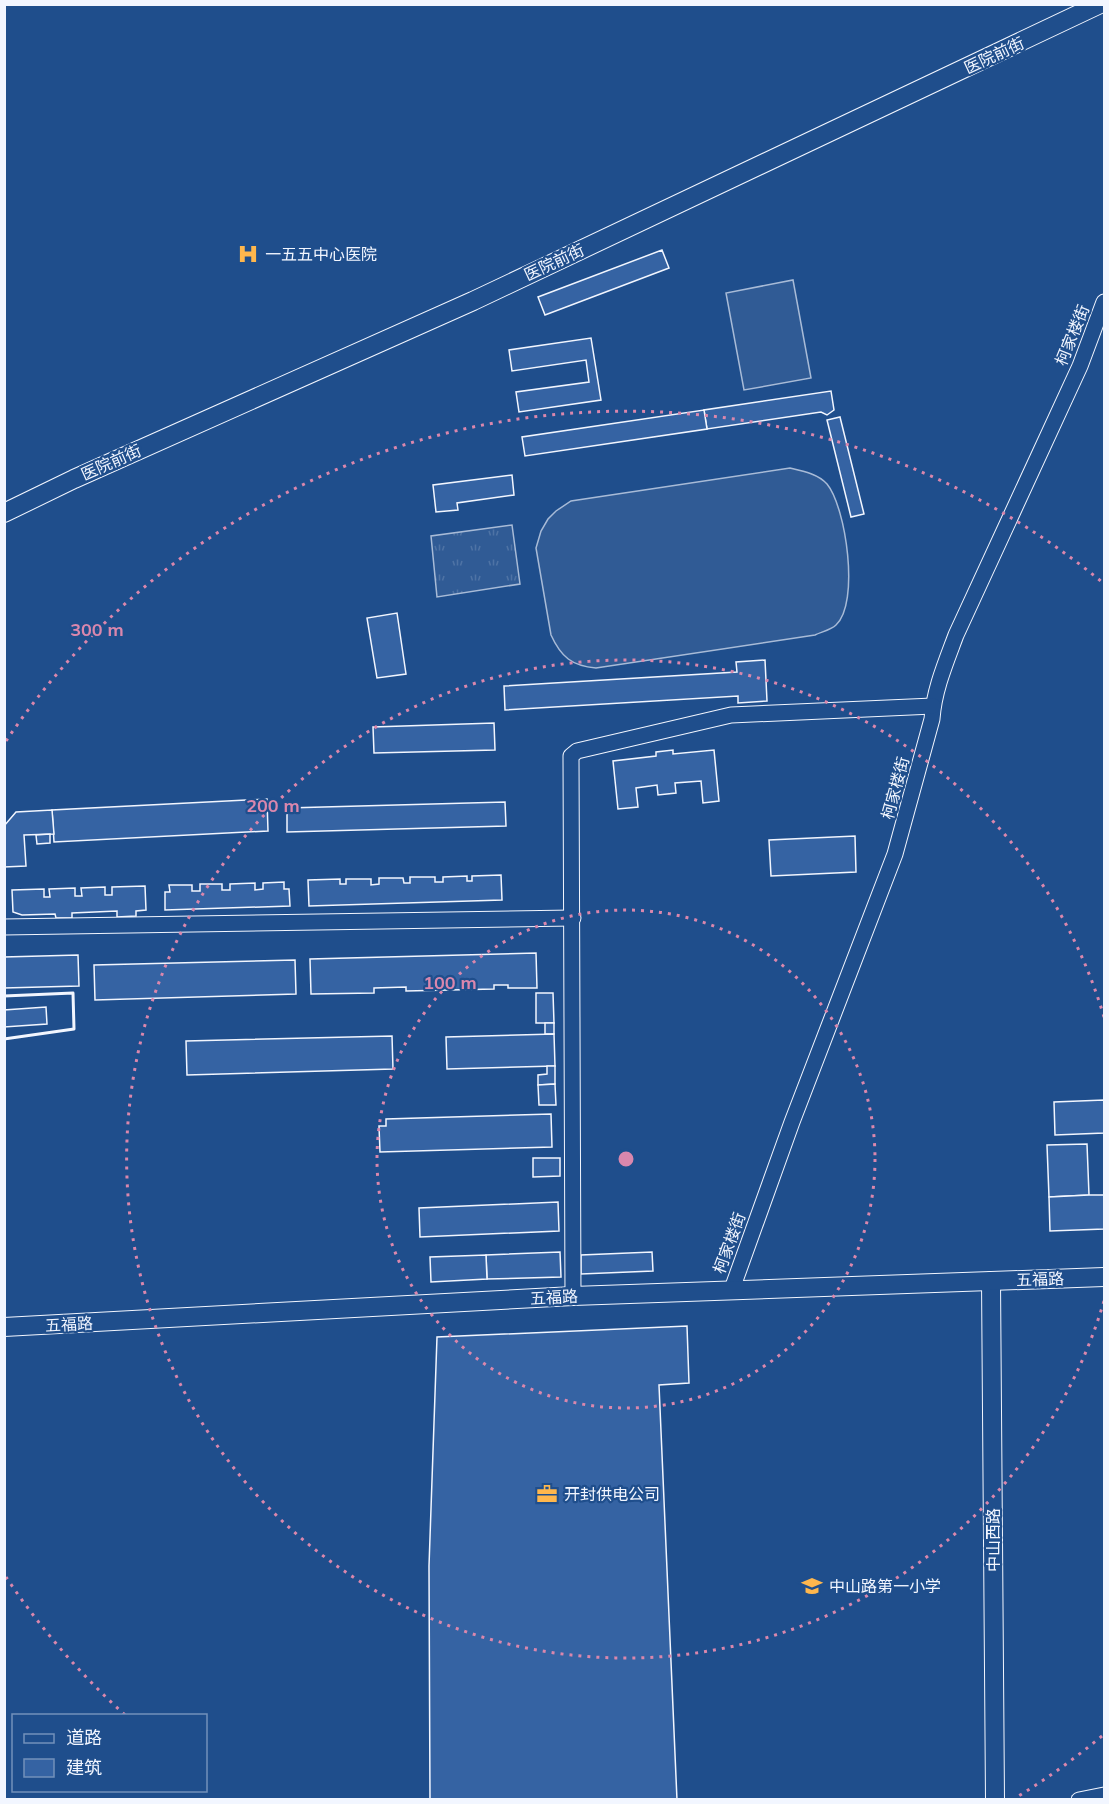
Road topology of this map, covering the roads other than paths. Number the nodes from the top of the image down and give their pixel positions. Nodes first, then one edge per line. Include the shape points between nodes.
1 (1100, 4) edge
2 (1104, 302) edge
3 (4, 513) edge
4 (933, 706) junction
5 (573, 918) junction
6 (4, 927) edge
7 (1104, 1277) edge
8 (991, 1281) junction
9 (732, 1289) junction
10 (573, 1296) junction
11 (4, 1327) edge
12 (1104, 1795) edge
13 (995, 1800) edge
14 (1079, 1800) edge

1 - 3 street, 医院前街 via 473,301
2 - 4 street, 柯家楼街 via 1080,366 956,635
4 - 5 street via 731,715 577,751 571,756
4 - 9 street, 柯家楼街 via 895,854
5 - 6 street
5 - 10 street
7 - 8 street, 五福路
8 - 9 street, 五福路
8 - 13 street, 中山西路
9 - 10 street, 五福路
10 - 11 street, 五福路
12 - 14 street

